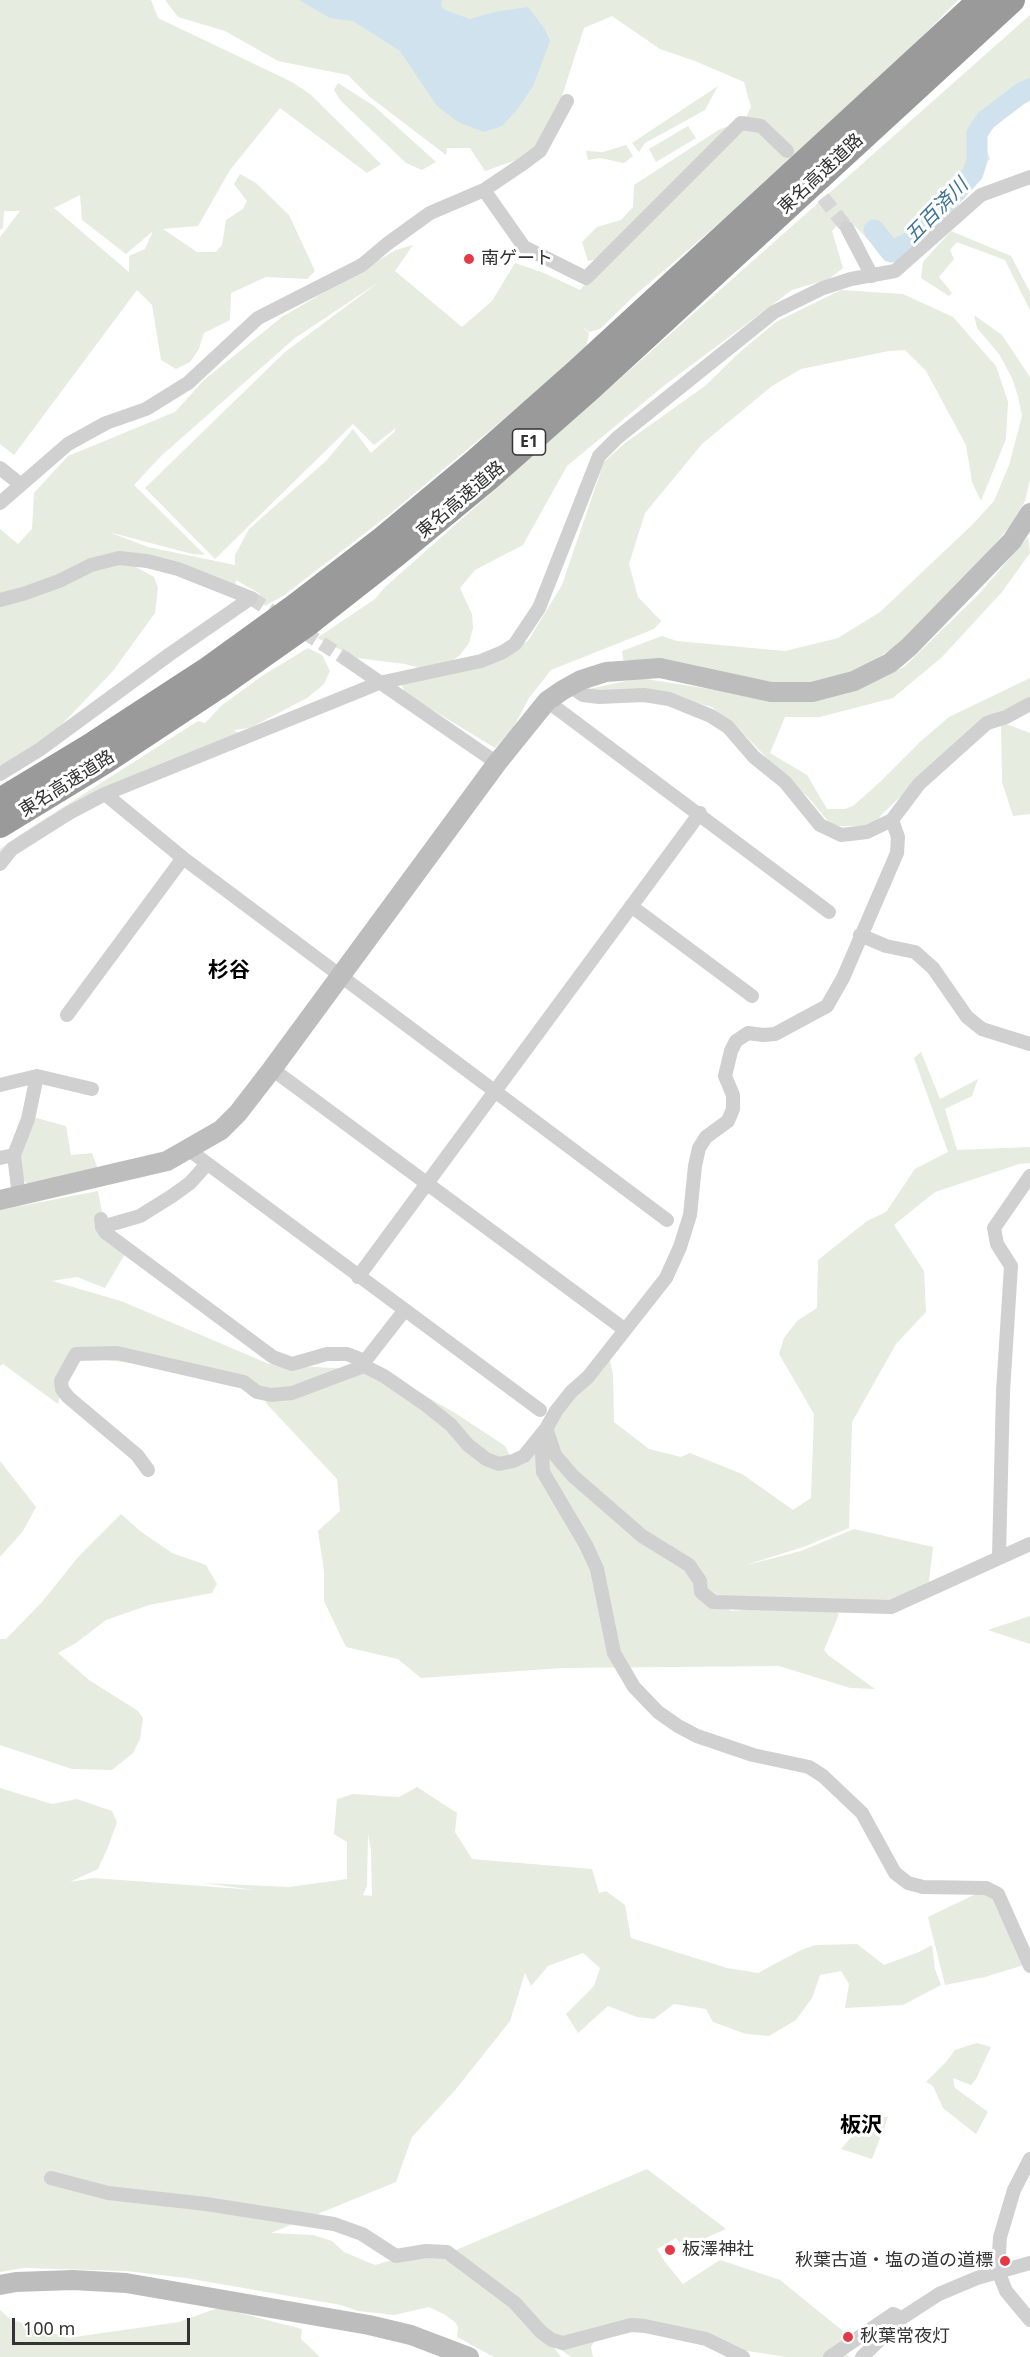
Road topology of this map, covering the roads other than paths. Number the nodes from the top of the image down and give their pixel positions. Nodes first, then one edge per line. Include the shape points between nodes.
1 (981, 0) edge
2 (1012, 0) edge
3 (567, 101) dead end
4 (787, 150) dead end
5 (1030, 177) edge
6 (484, 190) junction
7 (847, 228) tunnel mouth
8 (872, 276) junction
9 (0, 468) edge
10 (20, 484) junction
11 (0, 503) edge
12 (1030, 513) edge
13 (0, 600) edge
14 (346, 659) tunnel mouth
15 (379, 683) junction
16 (570, 686) junction
17 (547, 701) junction
18 (1030, 704) edge
19 (497, 763) junction
20 (0, 774) edge
21 (105, 794) junction
22 (0, 801) edge
23 (700, 813) junction
24 (892, 820) junction
25 (0, 825) edge
26 (183, 858) junction
27 (0, 864) edge
28 (631, 906) junction
29 (829, 912) dead end
30 (860, 935) junction
31 (342, 975) junction
32 (752, 996) dead end
33 (67, 1015) dead end
34 (1030, 1044) edge
35 (272, 1069) junction
36 (37, 1076) junction
37 (0, 1085) edge
38 (92, 1089) dead end
39 (494, 1090) junction
40 (189, 1150) junction
41 (7, 1156) edge
42 (207, 1164) junction
43 (1030, 1176) edge
44 (426, 1182) junction
45 (10, 1199) edge
46 (667, 1220) dead end
47 (358, 1277) junction
48 (404, 1311) junction
49 (624, 1329) junction
50 (540, 1410) dead end
51 (546, 1429) junction
52 (148, 1470) dead end
53 (1030, 1544) edge
54 (999, 1556) junction
55 (1030, 1966) edge
56 (1030, 2159) edge
57 (51, 2178) dead end
58 (1030, 2263) edge
59 (998, 2271) junction
60 (0, 2285) edge
61 (902, 2318) junction
62 (1030, 2320) edge
63 (469, 2357) edge
64 (743, 2357) edge
65 (830, 2357) edge
66 (862, 2357) edge

1 - 22 highway, 東名高速道路 / E1 via 576,372 383,539 206,671
2 - 25 highway, 東名高速道路 / E1 via 590,388 396,555 217,687
3 - 6 street via 540,151
4 - 6 street via 761,126 741,123 586,278 524,247
5 - 8 street via 981,195 895,271
6 - 10 street via 430,213 363,265 258,318 188,383 146,409 105,423 68,444
7 - 8 street
8 - 15 street via 823,288 774,312 599,456 538,608 515,644 481,661
9 - 10 street
10 - 11 street
12 - 16 street via 1012,541 909,646 890,663 854,681 812,692 771,692 660,668 606,672
13 - 20 street via 119,558 178,569 251,598
14 - 15 street
15 - 19 street
15 - 21 street
16 - 17 street
16 - 24 street via 583,695 644,694 669,699 711,716 728,727 754,757 785,782 820,825 841,836 867,832
17 - 19 street
17 - 23 street
18 - 24 street via 987,723 919,784
19 - 31 street
21 - 26 street
21 - 27 street via 12,849
23 - 28 street
23 - 29 street
24 - 30 street via 898,837 897,853
26 - 31 street
26 - 33 street
28 - 32 street
28 - 39 street
30 - 34 street via 915,952 933,968 967,1017 982,1029
30 - 49 street via 843,978 822,1010 775,1034 748,1033 730,1051 725,1076 733,1095 733,1109 728,1121 706,1137 699,1148 690,1215 666,1278
31 - 35 street
31 - 39 street
35 - 40 street via 221,1130
35 - 44 street
36 - 37 street
36 - 38 street
36 - 41 street via 28,1119
39 - 44 street
39 - 46 street
40 - 42 street
40 - 45 street via 167,1161
41 - 45 street
42 - 47 street
42 - 48 street via 172,1197 140,1216 101,1223 106,1233 273,1357 292,1364 327,1354 346,1354 365,1361
43 - 54 street via 994,1228 997,1244 1011,1266
44 - 47 street
44 - 49 street
47 - 48 street
48 - 50 street
49 - 51 street via 556,1411
51 - 52 street via 524,1456 499,1464 486,1459 426,1405 364,1366 291,1393 271,1395 257,1392 244,1382 117,1353 76,1354 61,1381 62,1389
51 - 54 street via 555,1455 573,1476 642,1536 689,1565 700,1581 701,1592 713,1602 891,1607
51 - 55 street via 543,1472 597,1569 614,1653 634,1687 658,1712 697,1736 753,1755 809,1767 823,1776 862,1813 896,1873 908,1883 923,1887 986,1888 998,1894
53 - 54 street
56 - 59 street via 1014,2190 1000,2237
57 - 64 street via 108,2193 334,2224 362,2234 396,2256 447,2252 515,2303 541,2332 563,2343 631,2325 645,2326 706,2339
58 - 59 street
59 - 61 street via 939,2294
59 - 62 street via 1006,2291
60 - 63 street via 73,2280 126,2283 369,2325 411,2335
61 - 65 street via 893,2314
61 - 66 street

